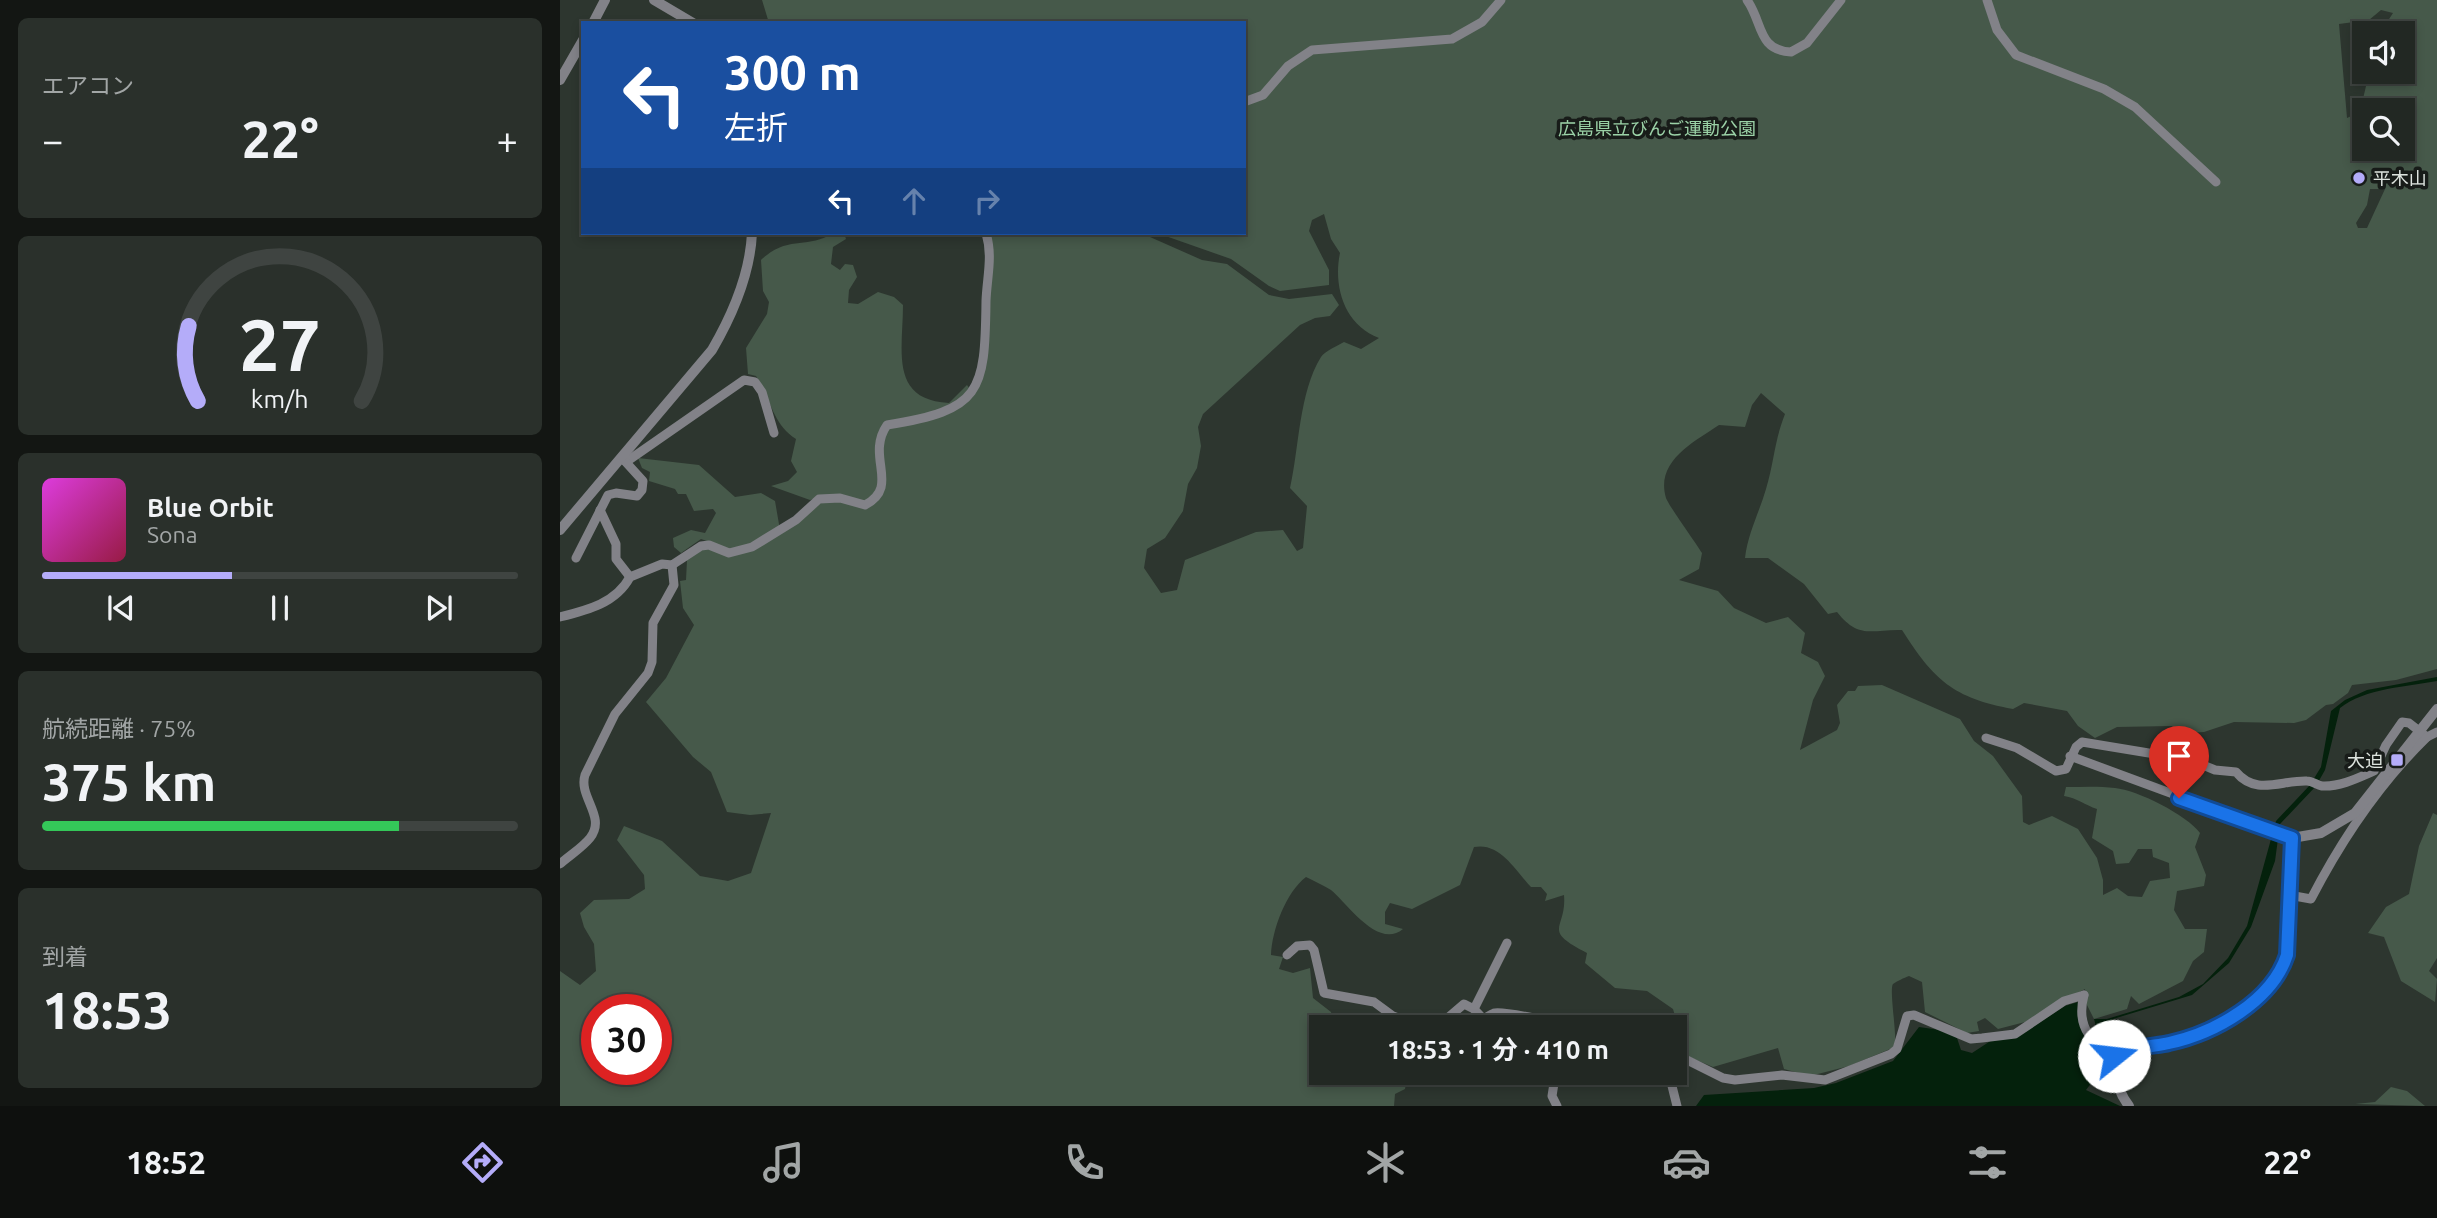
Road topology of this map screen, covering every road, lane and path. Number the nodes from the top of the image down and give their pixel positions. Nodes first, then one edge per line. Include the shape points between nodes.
1 (606, 0) edge
2 (654, 0) edge
3 (1501, 0) edge
4 (1747, 0) edge
5 (1841, 0) edge
6 (1987, 0) edge
7 (594, 21) edge
8 (690, 21) edge
9 (581, 43) edge
10 (560, 80) edge
11 (1246, 101) edge
12 (2216, 182) dead end
13 (752, 235) edge
14 (986, 235) edge
15 (774, 433) dead end
16 (624, 460) junction
17 (600, 510) junction
18 (560, 530) edge
19 (576, 558) dead end
20 (672, 565) junction
21 (630, 577) junction
22 (560, 617) edge
23 (2437, 709) edge
24 (2437, 732) edge
25 (2423, 733) junction
26 (1986, 738) dead end
27 (2070, 756) junction
28 (2292, 838) junction
29 (560, 864) edge
30 (2289, 895) junction
31 (1507, 943) dead end
32 (1287, 955) dead end
33 (1474, 1010) junction
34 (1392, 1015) edge
35 (1449, 1015) edge
36 (1480, 1015) edge
37 (1491, 1015) edge
38 (1513, 1015) edge
39 (2117, 1058) junction
40 (1687, 1060) edge
41 (1553, 1085) edge
42 (1672, 1085) edge
43 (1557, 1106) edge
44 (1677, 1106) edge
45 (2129, 1106) edge

1 - 7 street
2 - 8 street
3 - 11 street via 1482,22 1452,39 1312,50 1288,65 1263,95
4 - 5 street via 1765,41 1791,52 1807,43
6 - 12 street via 1997,30 2016,55 2105,89 2135,107
9 - 10 street
13 - 16 street via 747,272 728,323 712,350
14 - 20 street via 992,261 987,277 986,355 973,393 940,414 887,425 877,446 881,492 865,505 840,498 818,499 796,520 752,547 729,553 701,546
15 - 16 street via 762,392 755,382 744,380
16 - 17 street via 643,481 642,490 637,496 608,495
16 - 18 street
17 - 19 street
17 - 21 street via 616,544 616,559
20 - 21 street via 662,564
20 - 29 street via 674,585 653,623 648,673 615,714 582,784 597,820 595,828
21 - 22 street via 621,594 590,610
23 - 25 street
24 - 25 street
25 - 27 street via 2402,722 2374,771 2336,785 2308,781 2264,787 2235,772 2191,760 2082,742
25 - 28 street via 2356,813 2321,833
25 - 30 street via 2340,843 2311,899
26 - 27 street via 2017,748 2056,771 2066,769
27 - 28 street
28 - 30 street
30 - 39 street via 2283,969 2249,1007 2193,1036 2132,1050
31 - 33 street
32 - 34 street via 1297,946 1310,945 1324,993 1374,1002
33 - 35 street via 1464,1004
33 - 36 street
37 - 38 street
39 - 40 street via 2096,1047 2086,1034 2081,1019 2084,995 2064,1002 2015,1034 1982,1038 1971,1039 1908,1016 1891,1054 1825,1080 1782,1075 1723,1079
39 - 45 street via 2115,1073
41 - 43 street
42 - 44 street

